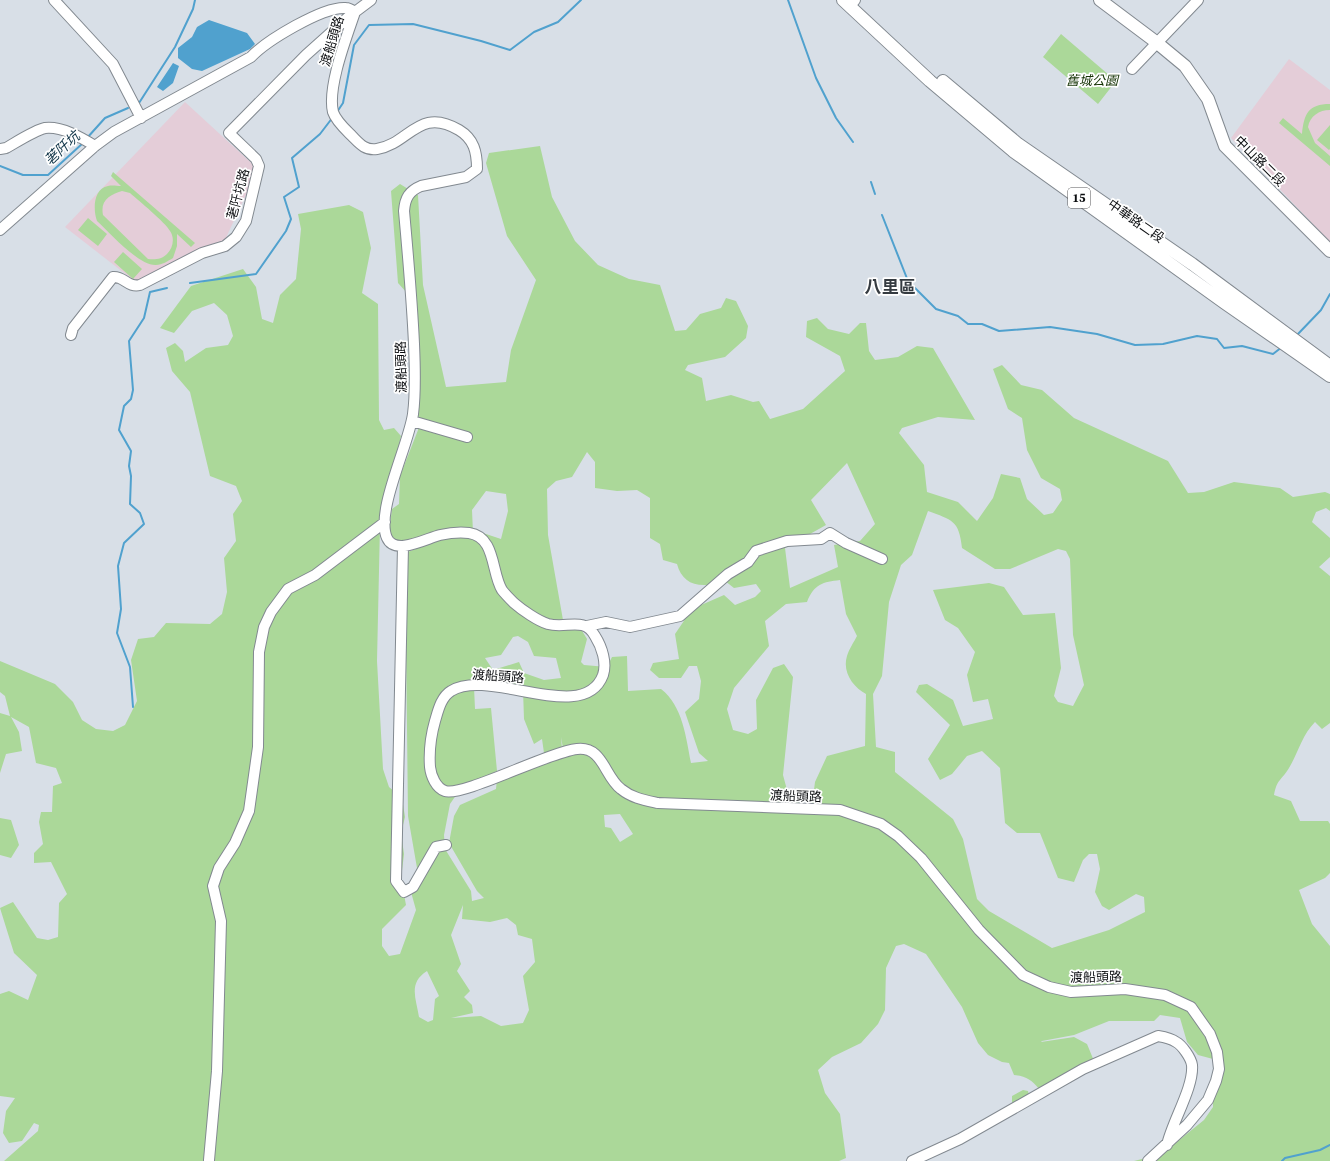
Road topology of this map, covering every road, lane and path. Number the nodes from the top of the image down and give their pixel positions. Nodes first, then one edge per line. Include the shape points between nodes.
1 (54, 0) edge
2 (371, 0) edge
3 (1100, 0) edge
4 (1198, 0) edge
5 (852, 1) edge
6 (355, 12) junction
7 (1156, 42) junction
8 (1132, 69) dead end
9 (141, 118) junction
10 (89, 142) junction
11 (0, 149) edge
12 (0, 230) edge
13 (1330, 251) edge
14 (71, 335) dead end
15 (1330, 366) edge
16 (1330, 376) edge
17 (412, 422) junction
18 (467, 437) dead end
19 (385, 522) junction
20 (403, 546) junction
21 (882, 559) dead end
22 (587, 626) junction
23 (446, 845) dead end
24 (1166, 1145) junction
25 (209, 1160) dead end
26 (912, 1161) edge
27 (1148, 1161) edge

1 - 9 street via 113,64
2 - 6 street, 荖阡坑路
3 - 7 main road, 中山路二段
4 - 7 street
5 - 15 main road, 中華路二段 / 15 via 1018,144 1192,264
5 - 16 main road, 中華路二段 / 15 via 930,81 1013,151
6 - 9 street via 347,8 327,11 296,26 261,46 251,57
6 - 14 street, 荖阡坑路 via 306,55 229,133 256,159 259,166 246,221 236,237 225,246 202,253 140,285 133,286 113,277 73,328
6 - 17 street, 渡船頭路 via 335,77 335,115 365,148 373,150 390,145 420,125 445,123 468,136 477,156 477,169 466,177 421,186 405,199 415,380
7 - 8 street
7 - 13 main road, 中山路二段 via 1185,66 1208,99 1225,146
9 - 10 street
10 - 11 street via 54,128 44,128
10 - 12 street
17 - 18 street
17 - 19 street, 渡船頭路 via 391,491
19 - 20 street, 渡船頭路 via 386,538 391,544
19 - 25 street via 315,576 288,589 271,612 264,627 259,652 258,747 249,810 235,842 219,868 213,886 221,921 217,1071
20 - 22 street via 442,534 474,534 482,538 488,547 500,587 517,605 547,624 562,626 580,623
20 - 23 street via 396,881 404,892 413,887 436,847
21 - 22 street via 846,544 830,533 821,539 787,541 756,551 748,562 728,574 680,616 630,628 606,622
22 - 24 street, 渡船頭路 via 602,649 604,666 598,684 589,692 577,697 471,686 450,691 443,699 432,732 430,766 432,777 438,787 446,792 460,790 538,760 582,748 597,754 618,787 633,798 658,804 840,810 881,824 921,858 979,930 1029,979 1072,992 1125,989 1165,995 1191,1007 1210,1034 1217,1052 1219,1069 1208,1100
24 - 26 street via 1190,1080 1192,1063 1176,1041 1158,1036 1083,1069 955,1142
24 - 27 street, 渡船頭路

